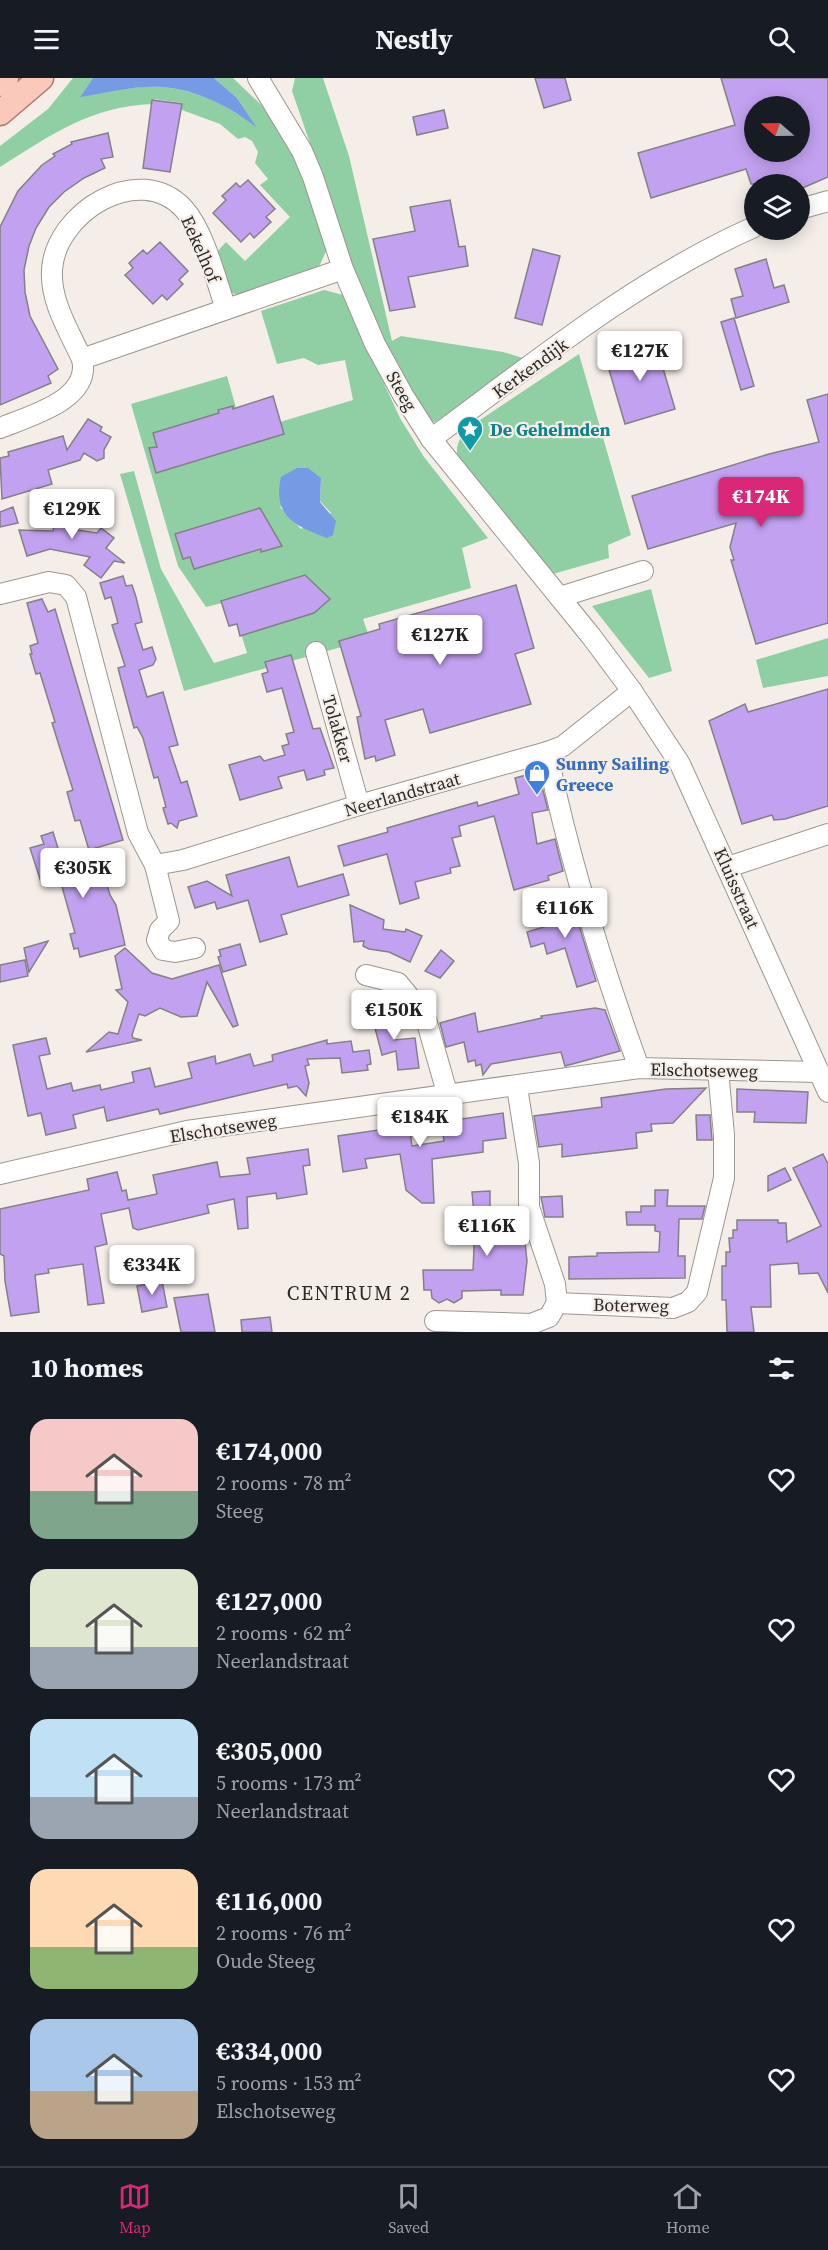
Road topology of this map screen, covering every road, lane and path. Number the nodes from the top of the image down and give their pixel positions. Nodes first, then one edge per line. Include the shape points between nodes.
1 (6, 78) edge
2 (41, 78) edge
3 (258, 78) edge
4 (272, 78) edge
5 (0, 84) edge
6 (0, 113) edge
7 (302, 151) junction
8 (828, 201) edge
9 (810, 206) edge
10 (744, 232) edge
11 (342, 269) junction
12 (226, 309) junction
13 (82, 359) junction
14 (0, 428) edge
15 (431, 439) junction
16 (643, 571) dead end
17 (0, 594) edge
18 (560, 597) junction
19 (316, 652) dead end
20 (632, 691) junction
21 (547, 753) junction
22 (359, 805) junction
23 (828, 834) edge
24 (155, 865) junction
25 (728, 867) junction
26 (195, 948) dead end
27 (366, 975) dead end
28 (639, 1068) junction
29 (718, 1070) junction
30 (819, 1072) junction
31 (517, 1087) junction
32 (828, 1092) edge
33 (448, 1096) junction
34 (0, 1174) edge
35 (557, 1304) junction
36 (435, 1321) dead end

1 - 5 main road
2 - 6 main road
3 - 7 street, Steeg
4 - 7 street, Steeg
7 - 11 street, Steeg
8 - 9 street
10 - 15 street, Kerkendijk via 667,273
11 - 12 street
11 - 15 street, Steeg via 375,344
12 - 13 street
12 - 13 street, Eekelhof via 194,222 183,207 146,190 116,194 89,207 78,218 60,240 52,268 55,299
13 - 14 street via 83,379 73,393
15 - 18 street, Steeg
16 - 18 street
17 - 24 street via 49,582 66,585 76,597 138,833
18 - 20 street, Steeg
19 - 22 street, Tolakker
20 - 21 street, Neerlandstraat via 563,746
20 - 25 street, Kluisstraat via 680,765
21 - 22 street, Neerlandstraat
21 - 28 street via 561,820
22 - 24 street, Neerlandstraat via 183,860
23 - 25 street
24 - 26 street via 169,921 157,940 163,950
25 - 30 street, Kluisstraat
27 - 33 street via 398,983 425,1016
28 - 29 street, Elschotseweg
28 - 31 street, Elschotseweg
29 - 30 street, Elschotseweg
29 - 35 street, Boterweg via 724,1178 697,1292 688,1302 673,1308
30 - 32 street, Kluisstraat
31 - 33 street, Elschotseweg
31 - 35 street via 529,1163 529,1207 555,1284
33 - 34 street, Elschotseweg via 187,1131
35 - 36 street via 549,1317 531,1324

